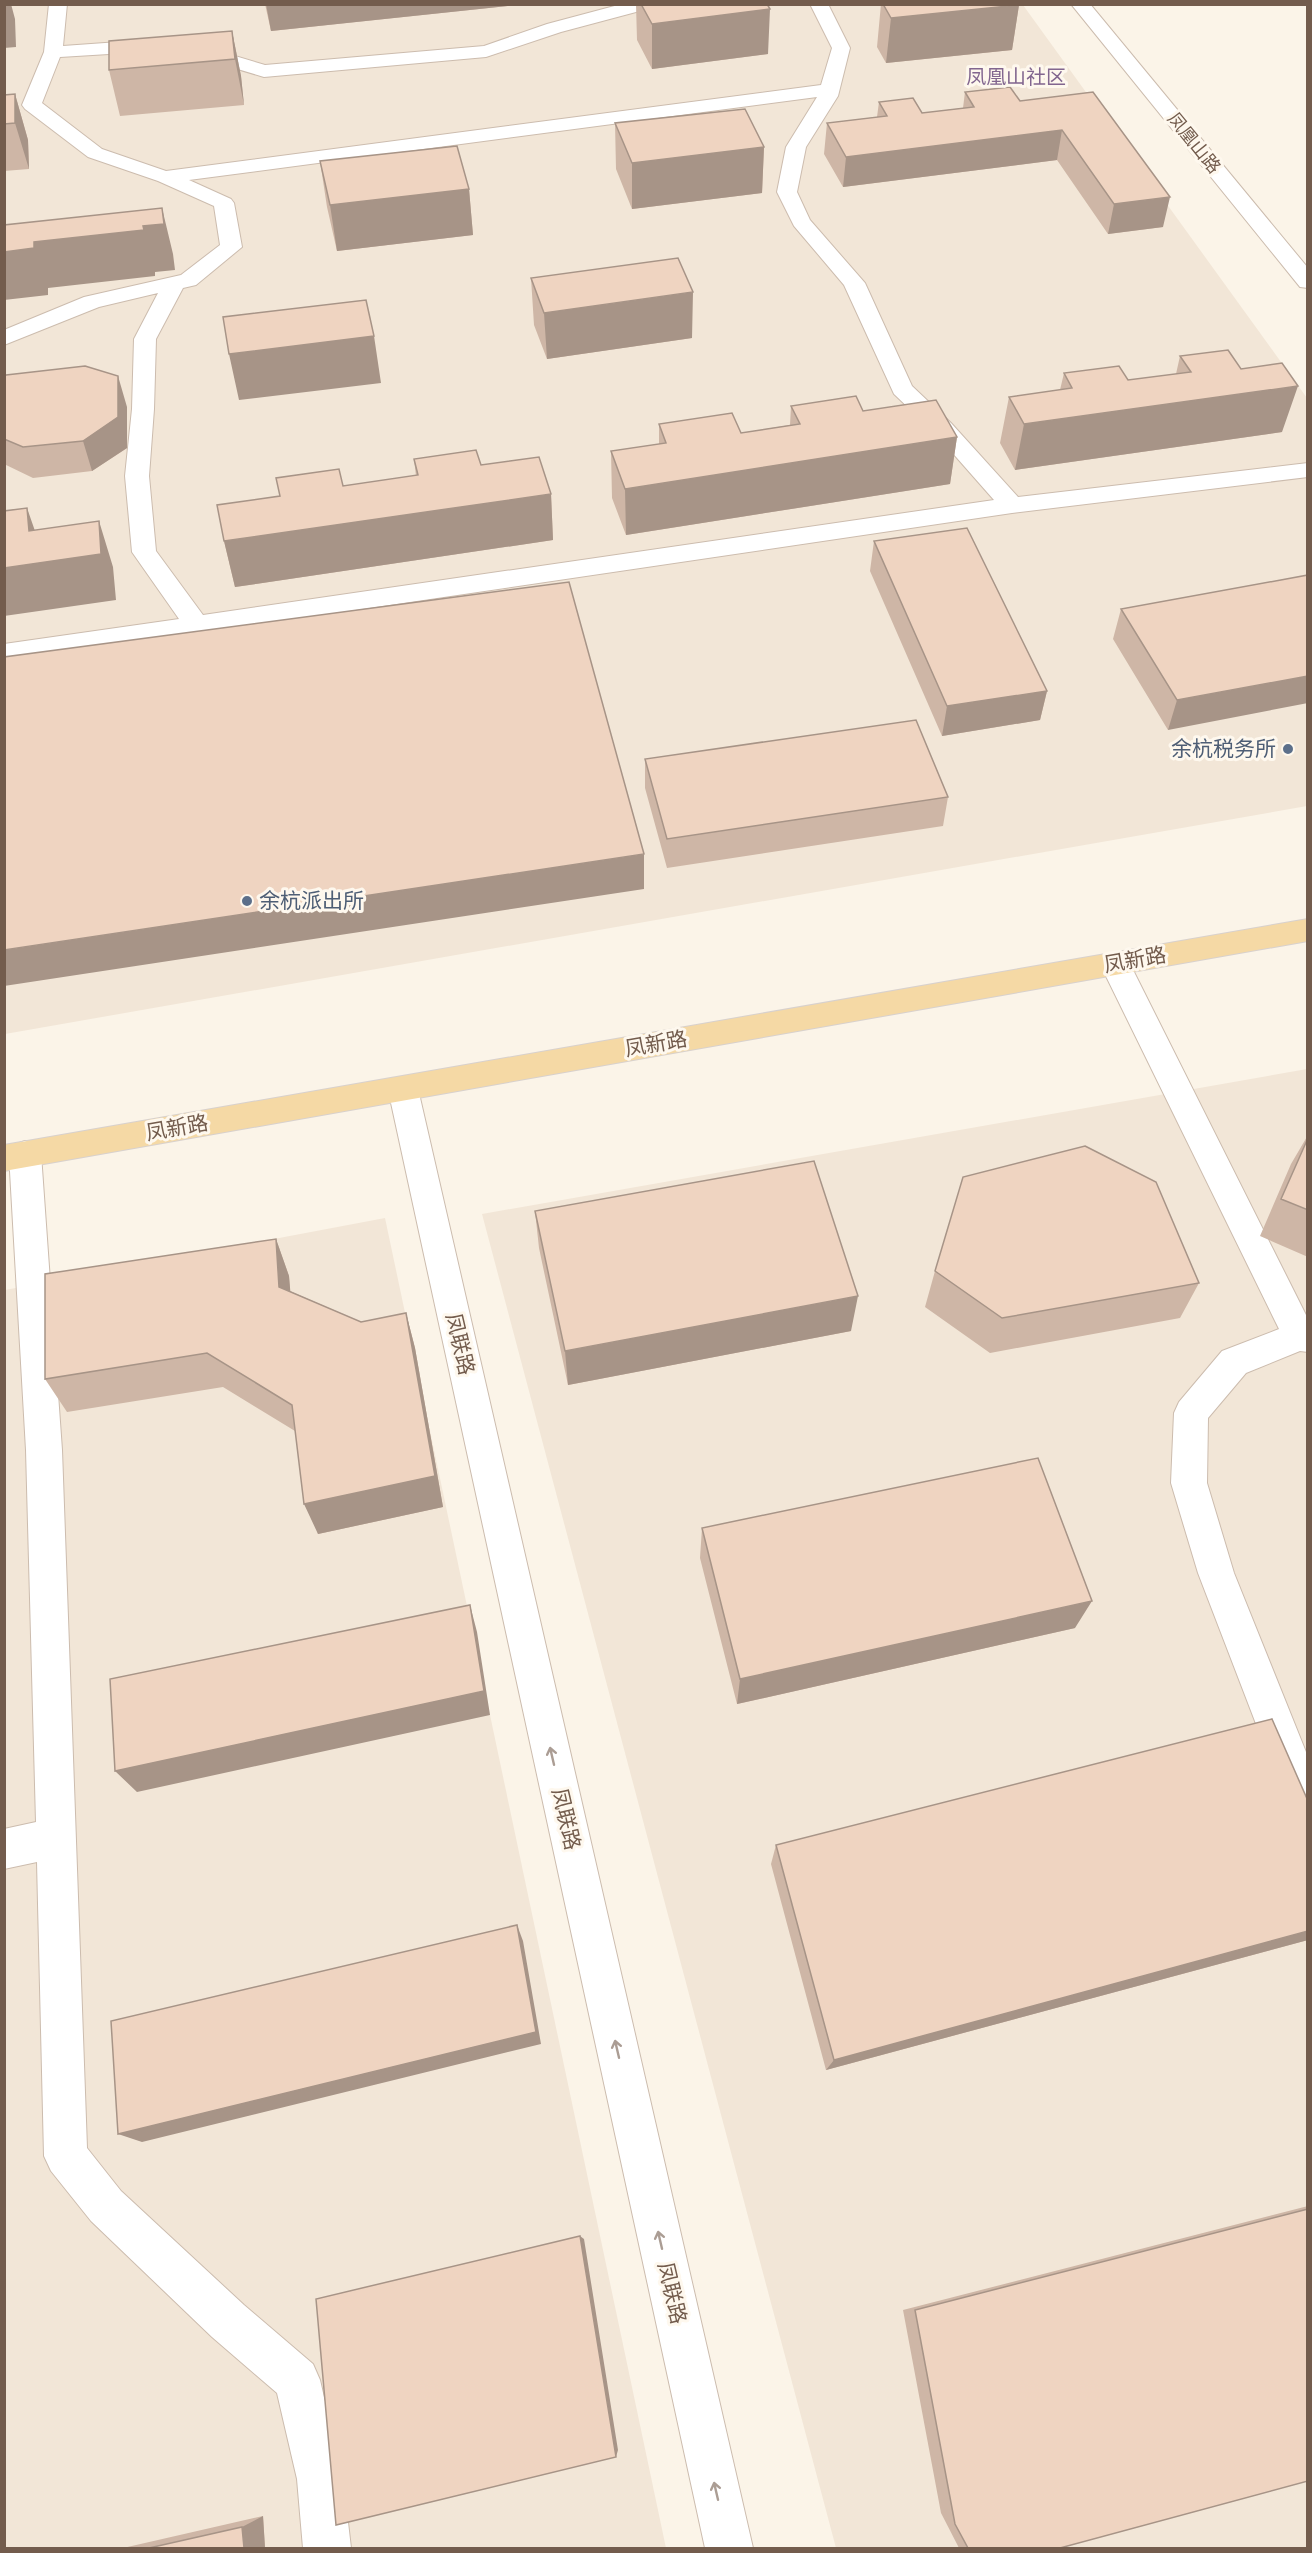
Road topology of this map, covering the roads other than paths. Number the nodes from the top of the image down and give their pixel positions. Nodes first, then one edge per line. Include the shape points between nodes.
1 (58, 4) edge
2 (645, 4) edge
3 (819, 4) edge
4 (1080, 4) edge
5 (53, 52) junction
6 (830, 90) junction
7 (165, 177) junction
8 (175, 282) junction
9 (1308, 282) edge
10 (4, 338) edge
11 (1308, 470) edge
12 (1012, 506) junction
13 (195, 623) junction
14 (4, 653) edge
15 (1308, 930) edge
16 (1115, 964) junction
17 (403, 1089) junction
18 (15, 1156) edge
19 (1303, 1336) edge
20 (1308, 1808) edge
21 (55, 1838) junction
22 (4, 1849) edge
23 (327, 2548) edge
24 (729, 2548) edge

1 - 5 street
2 - 5 street via 486,51 264,71 175,44
3 - 6 street via 841,48
4 - 9 street, 凤凰山路
5 - 7 street via 32,105 95,153
6 - 7 street
6 - 12 street via 796,147 787,192 801,222 854,283 902,389 943,428
7 - 8 street via 224,203 231,247 188,280
8 - 10 street via 92,302
8 - 13 street via 146,339 137,476 144,552
11 - 12 street
12 - 13 street
13 - 14 street
15 - 16 main road, 凤新路
16 - 17 main road, 凤新路
16 - 19 street
17 - 18 main road, 凤新路
24 -> 17 street, 凤联路
18 - 21 street via 44,1450
19 - 20 street via 1234,1362 1191,1413 1190,1483 1216,1573
21 - 22 street
21 - 23 street via 66,2156 106,2206 297,2380 320,2479

